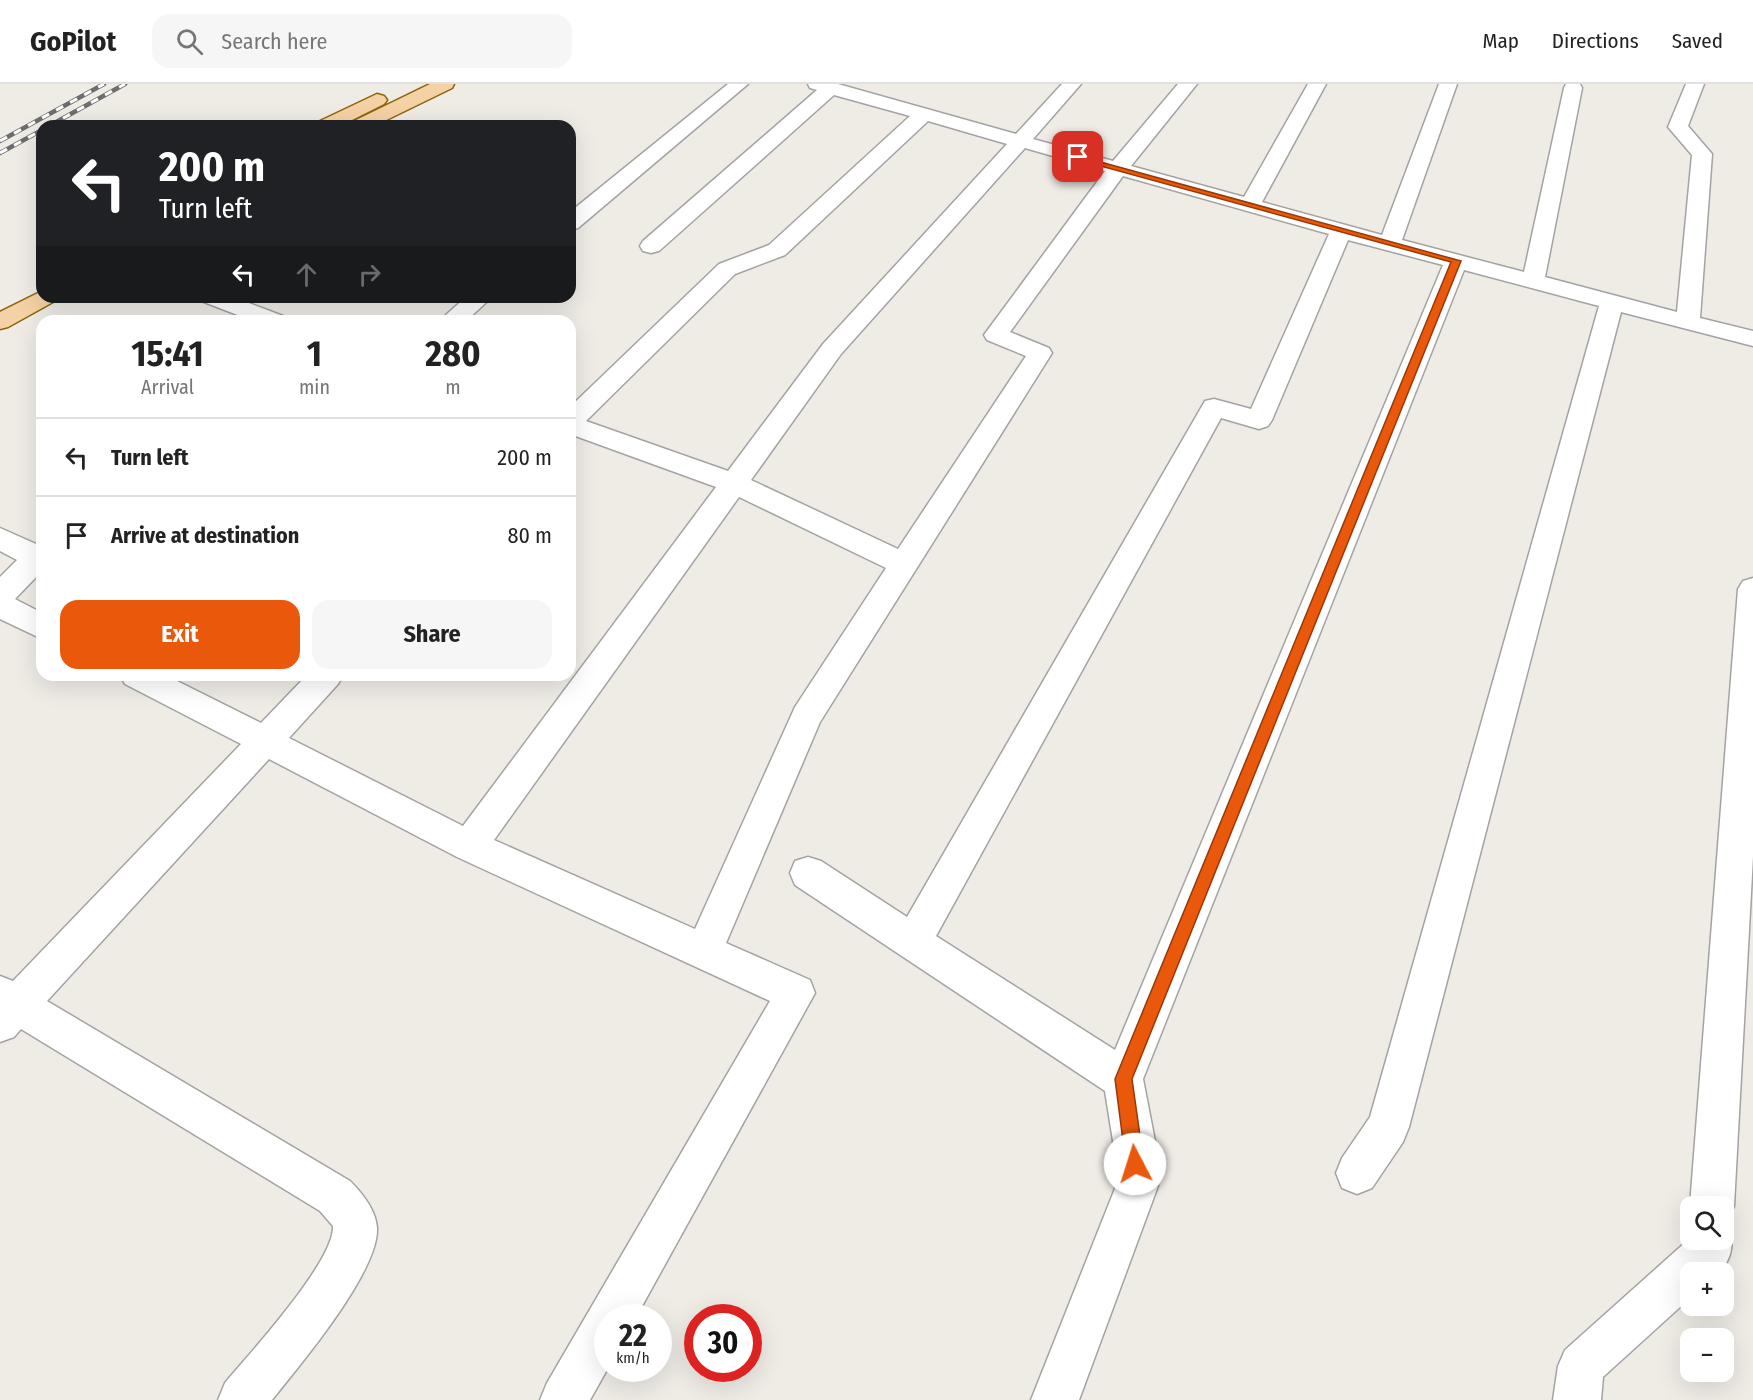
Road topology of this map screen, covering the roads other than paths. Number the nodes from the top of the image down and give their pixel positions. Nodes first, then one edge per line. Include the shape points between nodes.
1 (410, 84) edge
2 (445, 84) edge
3 (739, 84) edge
4 (1072, 84) edge
5 (1188, 84) edge
6 (1317, 84) edge
7 (1448, 84) edge
8 (1695, 84) edge
9 (824, 86) edge
10 (1573, 88) dead end
11 (924, 114) junction
12 (337, 120) edge
13 (371, 120) edge
14 (1019, 141) junction
15 (1118, 168) junction
16 (1250, 205) junction
17 (576, 218) edge
18 (1341, 231) junction
19 (1390, 243) junction
20 (651, 246) dead end
21 (1456, 261) junction
22 (36, 281) edge
23 (1533, 281) junction
24 (0, 301) edge
25 (36, 302) edge
26 (1612, 302) junction
27 (228, 303) edge
28 (473, 303) edge
29 (259, 315) edge
30 (458, 315) edge
31 (0, 322) edge
32 (1688, 322) junction
33 (1753, 339) edge
34 (576, 417) edge
35 (576, 425) edge
36 (734, 483) junction
37 (0, 538) edge
38 (36, 554) edge
39 (36, 560) edge
40 (904, 564) junction
41 (0, 595) edge
42 (1753, 598) edge
43 (0, 605) edge
44 (36, 624) edge
45 (148, 681) edge
46 (321, 681) edge
47 (264, 740) junction
48 (470, 846) junction
49 (808, 873) dead end
50 (913, 942) junction
51 (704, 951) junction
52 (6, 1008) edge
53 (1123, 1079) junction
54 (1357, 1173) dead end
55 (1713, 1196) edge
56 (1709, 1250) edge
57 (618, 1304) edge
58 (594, 1348) edge
59 (242, 1400) edge
60 (564, 1400) edge
61 (1055, 1400) edge
62 (1577, 1400) edge

1 - 12 main road
2 - 13 main road
3 - 17 street
4 - 14 street
5 - 15 street
6 - 16 street
7 - 19 street
8 - 32 street via 1678,127 1702,154
9 - 11 street
9 - 20 street
10 - 23 street
11 - 14 street
11 - 34 street via 777,250 727,269
14 - 15 street
14 - 36 street via 832,349
15 - 16 street
15 - 40 street via 996,335 1040,353
16 - 18 street
18 - 19 street
18 - 50 street via 1259,420 1214,407
19 - 21 street
21 - 23 street
21 - 53 street
22 - 24 main road
23 - 26 street
25 - 31 main road
26 - 32 street
26 - 54 street via 1388,1127
27 - 29 street
28 - 30 street
32 - 33 street
35 - 36 street
36 - 40 street
36 - 48 street
37 - 38 street
39 - 41 street
40 - 51 street via 806,716
42 - 55 street
43 - 44 street
45 - 47 street
46 - 47 street
47 - 48 street
47 - 52 street
48 - 51 street
49 - 50 street
50 - 53 street
51 - 57 street via 796,993
52 - 59 street via 335,1196 347,1209 355,1230 340,1274
53 - 61 street via 1137,1186
56 - 62 street via 1581,1366
58 - 60 street

